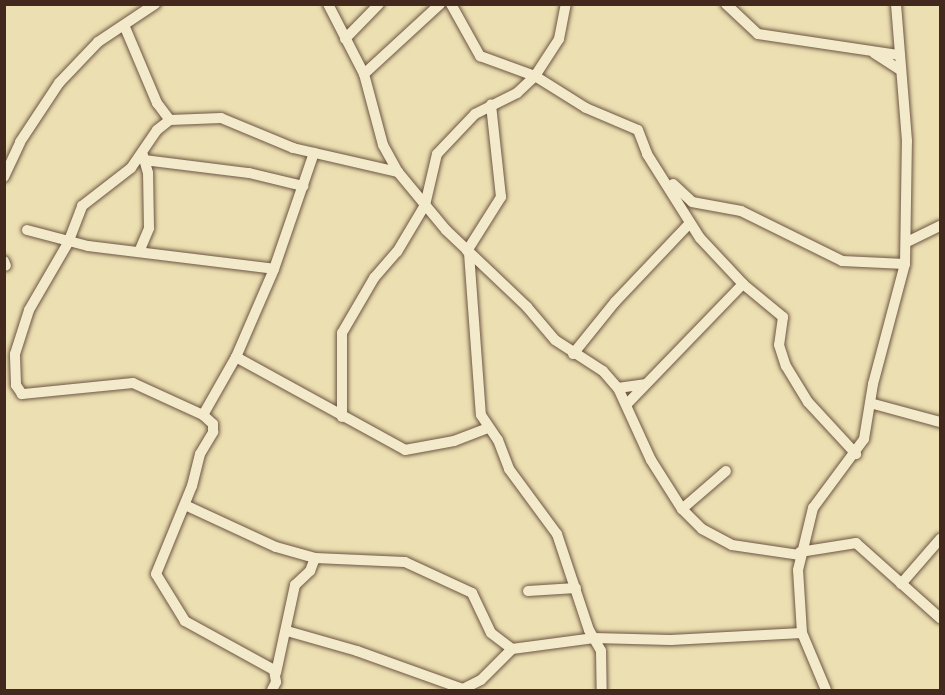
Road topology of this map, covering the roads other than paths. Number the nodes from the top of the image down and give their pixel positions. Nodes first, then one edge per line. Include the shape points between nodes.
1 (155, 4) edge
2 (328, 4) edge
3 (379, 4) edge
4 (440, 4) edge
5 (451, 4) edge
6 (566, 4) edge
7 (726, 4) edge
8 (896, 4) edge
9 (124, 26) junction
10 (345, 39) junction
11 (871, 51) junction
12 (899, 55) junction
13 (900, 70) junction
14 (364, 74) junction
15 (535, 76) junction
16 (491, 105) junction
17 (170, 120) junction
18 (314, 153) junction
19 (143, 156) junction
20 (398, 172) junction
21 (661, 174) junction
22 (4, 177) edge
23 (303, 186) junction
24 (425, 204) junction
25 (689, 224) junction
26 (940, 226) edge
27 (27, 230) dead end
28 (907, 242) junction
29 (68, 243) junction
30 (139, 252) junction
31 (468, 252) junction
32 (905, 264) junction
33 (274, 269) junction
34 (743, 284) junction
35 (573, 354) junction
36 (236, 357) junction
37 (645, 384) junction
38 (618, 388) junction
39 (870, 403) junction
40 (627, 404) junction
41 (203, 415) junction
42 (342, 417) junction
43 (940, 422) edge
44 (488, 428) junction
45 (856, 454) junction
46 (726, 471) dead end
47 (185, 505) junction
48 (682, 509) junction
49 (940, 539) edge
50 (800, 553) junction
51 (315, 558) junction
52 (901, 584) junction
53 (576, 588) junction
54 (528, 591) dead end
55 (940, 618) edge
56 (287, 631) junction
57 (802, 633) junction
58 (594, 638) junction
59 (512, 649) junction
60 (276, 673) junction
61 (272, 690) edge
62 (602, 690) edge
63 (825, 690) edge

1 - 9 street
2 - 10 street
3 - 10 street
4 - 14 street
5 - 15 street via 480,56
6 - 15 street via 554,51
7 - 11 street via 758,34
8 - 12 street
9 - 17 street via 157,103
9 - 22 street via 98,42 59,83 20,142
10 - 14 street
11 - 12 street
11 - 13 street
12 - 13 street
13 - 28 street via 907,141
14 - 20 street via 383,145
15 - 16 street via 517,93
15 - 21 street via 586,108 638,129
16 - 24 street via 475,114 445,142 437,154
16 - 31 street via 502,189 497,205
17 - 18 street via 221,118
17 - 19 street via 157,130
18 - 20 street
18 - 23 street
19 - 23 street
19 - 29 street via 85,202
19 - 30 street via 148,228
20 - 24 street
21 - 25 street
21 - 32 street via 684,198 711,208 741,212 833,258 864,264
23 - 33 street
24 - 31 street
24 - 42 street via 342,333
25 - 34 street
25 - 35 street via 635,279
26 - 28 street
27 - 29 street
28 - 32 street
29 - 30 street
29 - 41 street via 33,303 21,333 14,373 18,390 29,394 130,383
30 - 33 street
31 - 35 street
31 - 44 street via 477,398
32 - 39 street
33 - 36 street
34 - 37 street
34 - 45 street via 783,317 779,345 786,366 808,402
35 - 38 street via 603,371
36 - 41 street
36 - 42 street
37 - 38 street
37 - 40 street
38 - 40 street
39 - 43 street
39 - 45 street via 864,439
40 - 48 street via 651,460
41 - 47 street via 214,429 200,454
42 - 44 street via 405,450 454,441
44 - 53 street via 517,481 557,534
45 - 50 street via 813,508
46 - 48 street
47 - 51 street via 276,547
47 - 60 street via 156,570 159,581 185,621
48 - 50 street via 702,528 732,545
49 - 52 street
50 - 52 street via 856,543
50 - 57 street
51 - 56 street via 310,571 295,585
51 - 59 street via 405,561 472,593 491,633
52 - 55 street
53 - 54 street
53 - 58 street
56 - 59 street via 463,689 481,680
56 - 60 street
57 - 58 street via 671,640
57 - 63 street
58 - 59 street
58 - 62 street via 601,651
60 - 61 street

